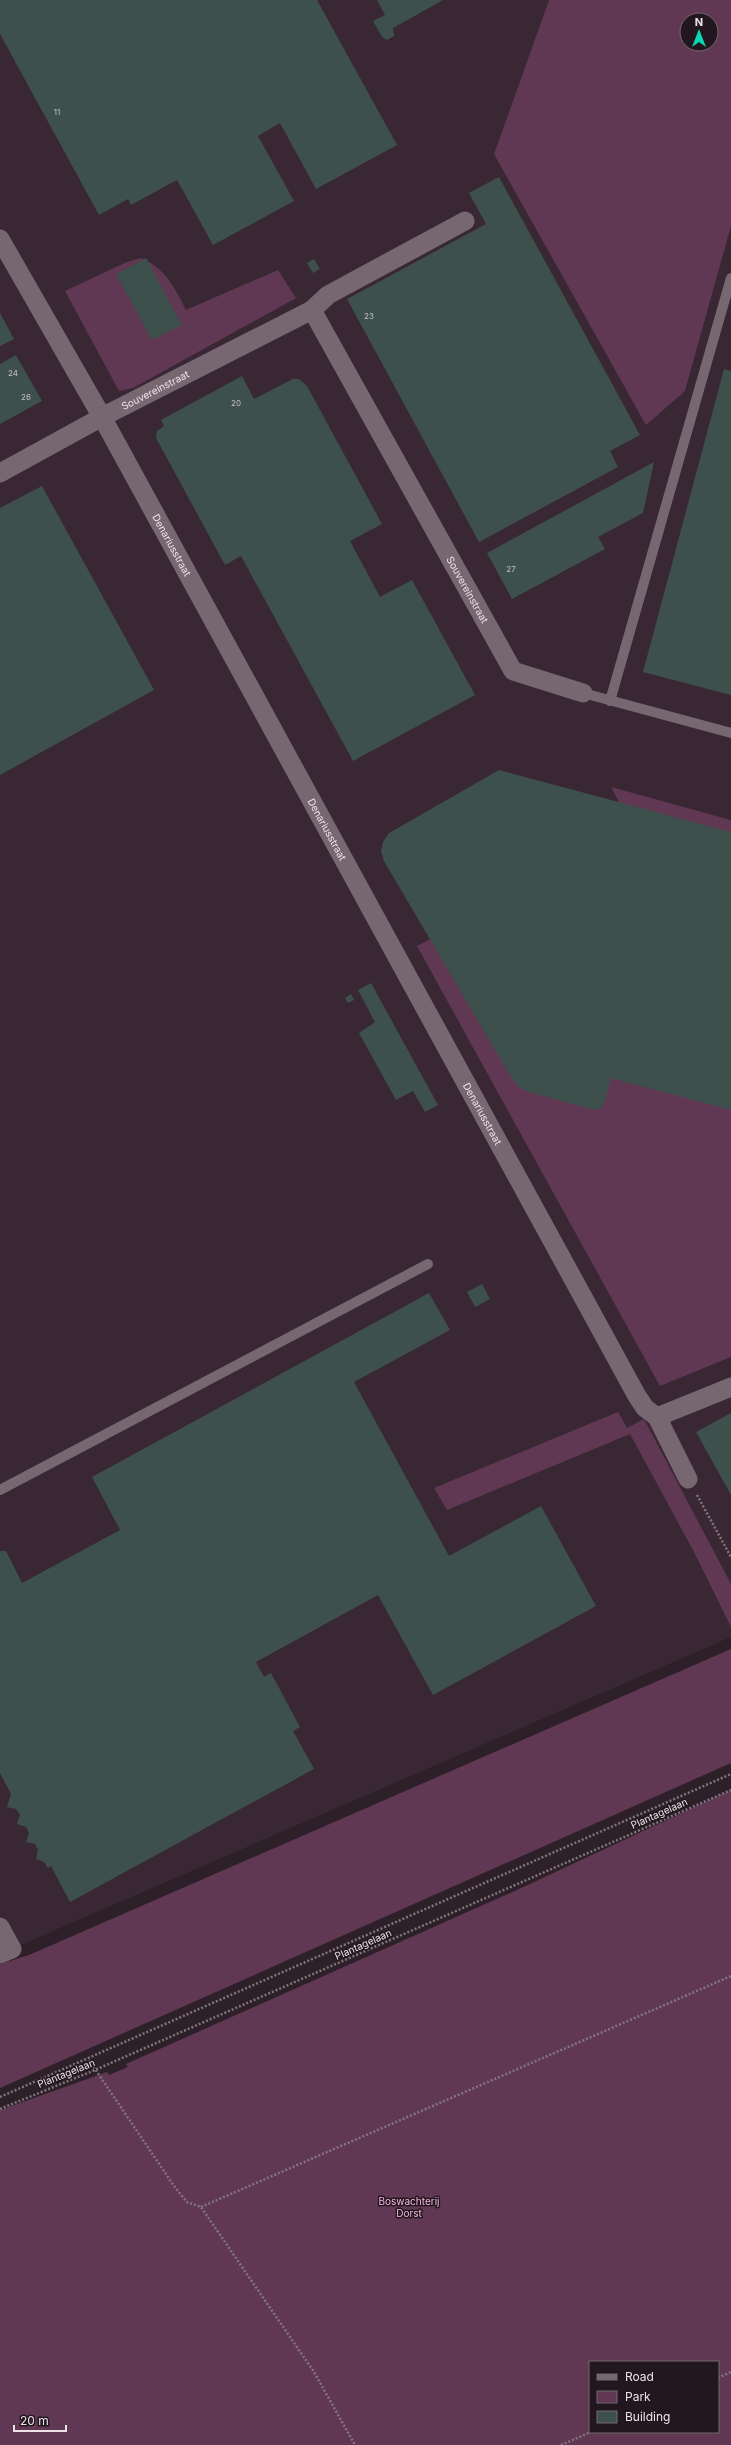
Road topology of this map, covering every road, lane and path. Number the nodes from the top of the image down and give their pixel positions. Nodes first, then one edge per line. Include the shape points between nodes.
1 (465, 220) dead end
2 (0, 239) edge
3 (731, 278) edge
4 (312, 310) junction
5 (102, 417) junction
6 (0, 473) edge
7 (583, 692) joint
8 (610, 701) junction
9 (731, 733) edge
10 (428, 1264) dead end
11 (731, 1387) edge
12 (657, 1417) junction
13 (688, 1478) joint
14 (0, 1490) edge
15 (731, 1557) edge
16 (731, 1774) edge
17 (731, 1790) edge
18 (0, 1927) edge
19 (0, 1954) edge
20 (731, 1976) edge
21 (89, 2060) junction
22 (95, 2070) junction
23 (0, 2098) edge
24 (0, 2109) edge
25 (201, 2207) junction
26 (731, 2372) edge
27 (719, 2378) edge
28 (589, 2433) edge
29 (355, 2445) edge
30 (561, 2445) edge

1 - 4 street, Souvereinstraat via 328,295
2 - 5 street, Denariusstraat
3 - 8 lane
4 - 5 street, Souvereinstraat
4 - 7 street, Souvereinstraat via 513,671
5 - 6 street, Souvereinstraat
5 - 12 street, Denariusstraat via 637,1396 645,1408
7 - 8 lane, Souvereinstraat
8 - 9 lane, Souvereinstraat
10 - 14 lane
11 - 12 street
12 - 13 street, Denariusstraat
13 - 15 path
16 - 21 path
17 - 22 path, Plantagelaan
18 - 19 street via 12,1949
20 - 25 path
21 - 22 path
21 - 23 path
22 - 24 path, Plantagelaan
22 - 25 path via 174,2186 187,2202
25 - 29 path via 314,2372
26 - 27 path
28 - 30 path

